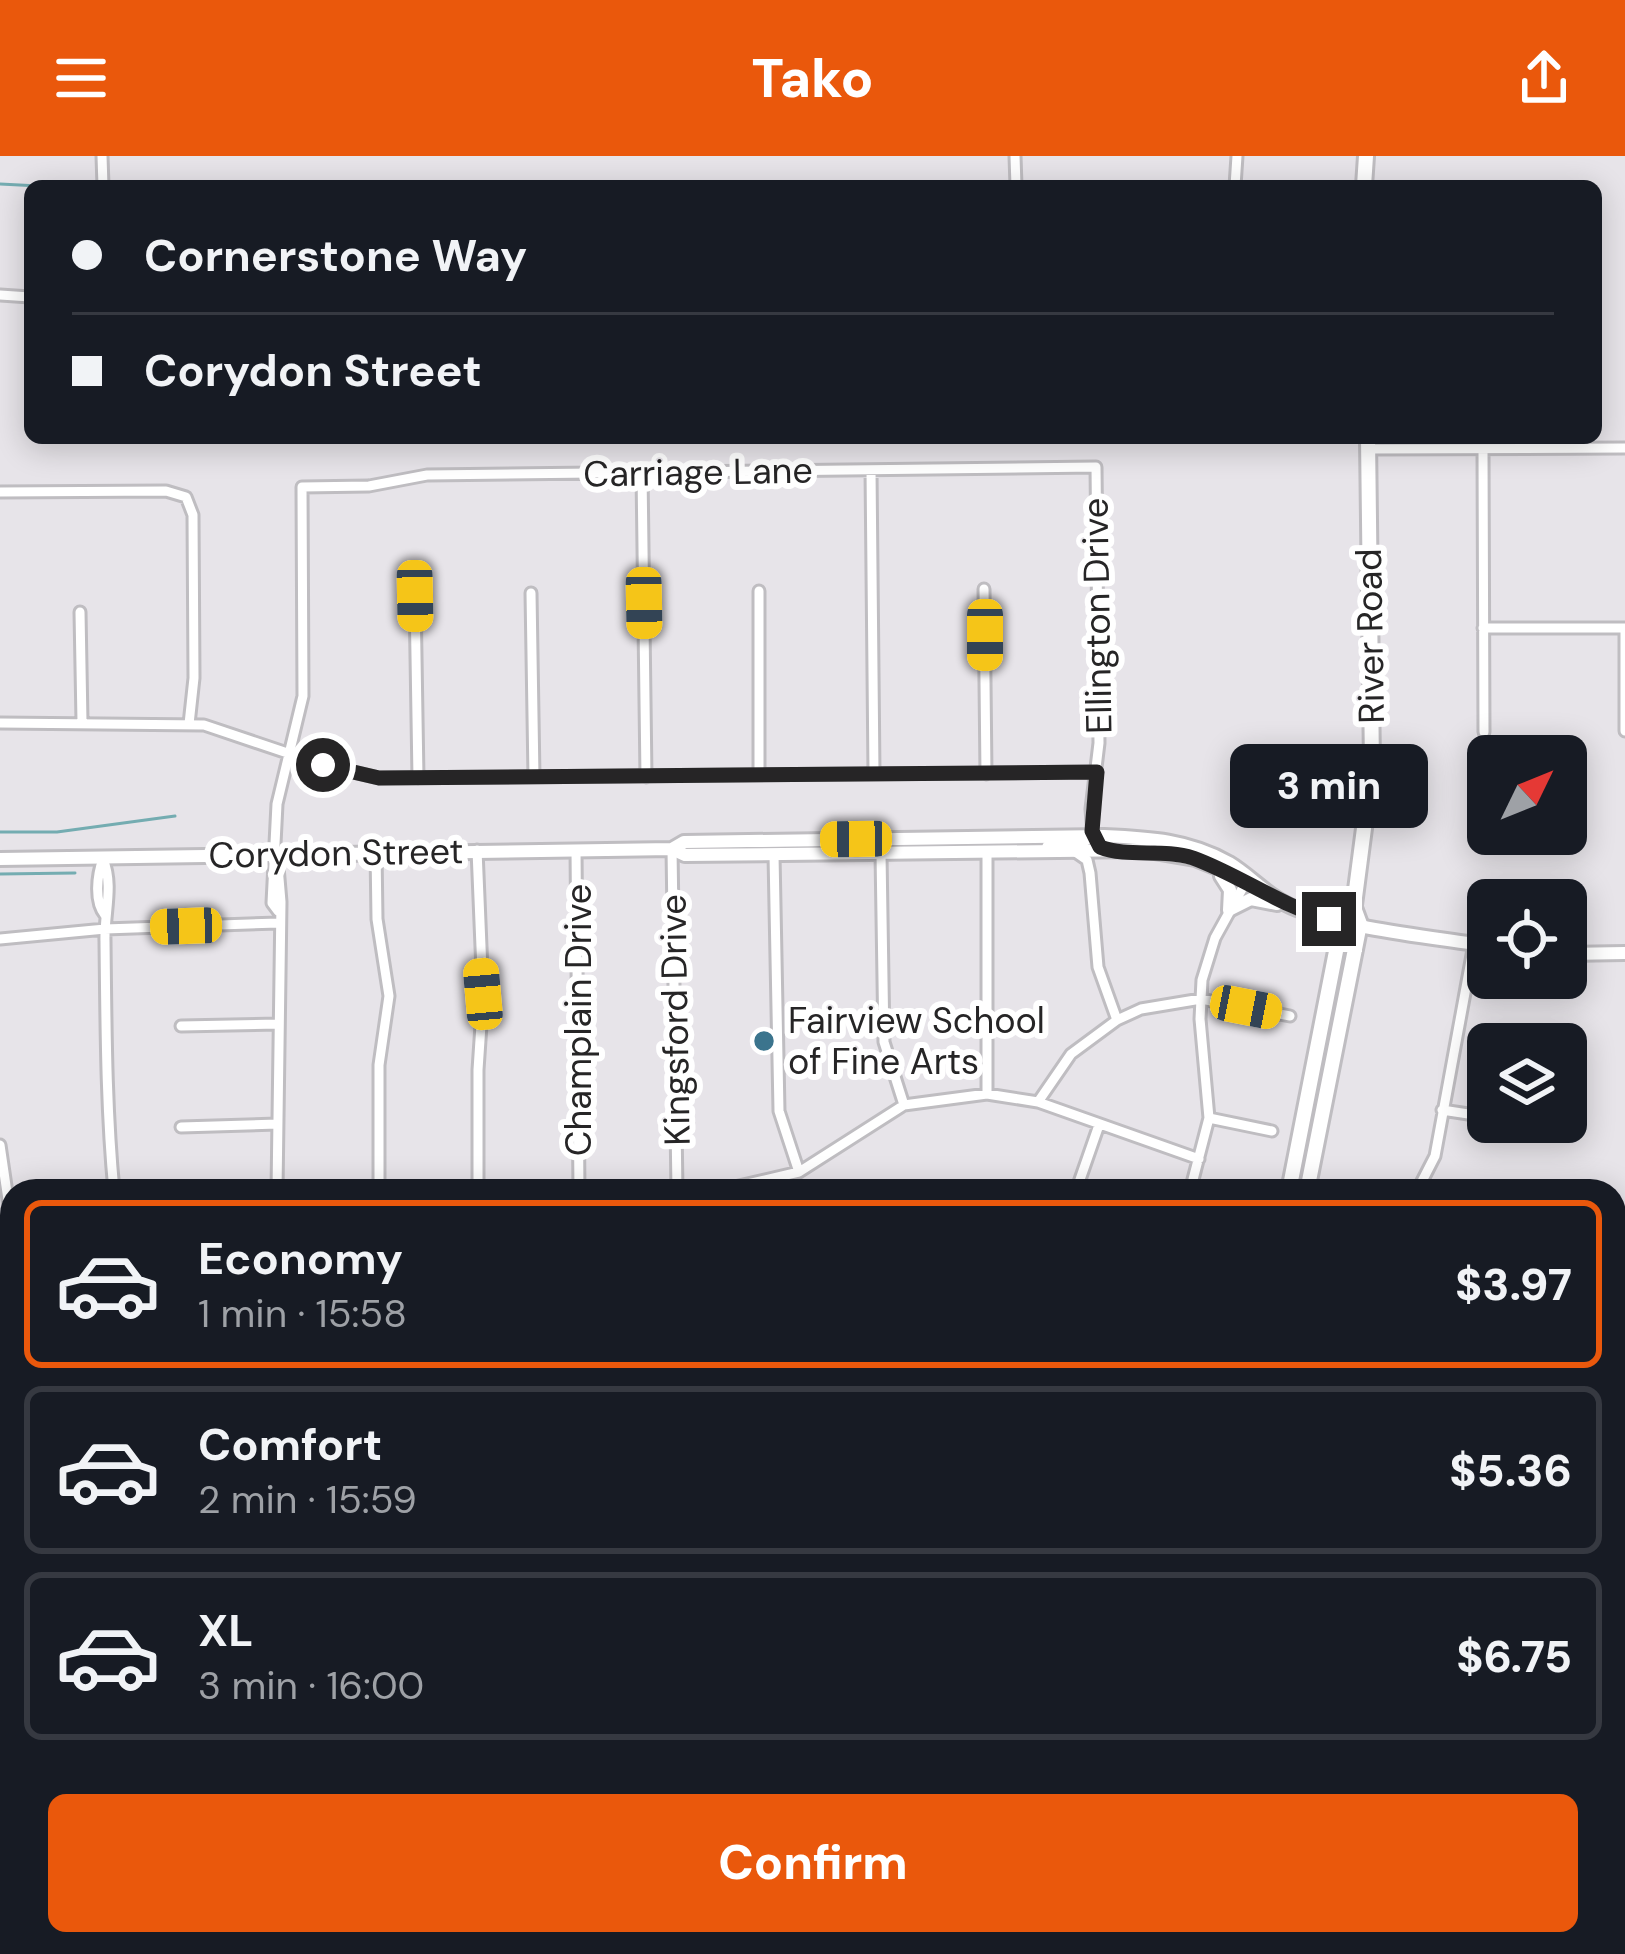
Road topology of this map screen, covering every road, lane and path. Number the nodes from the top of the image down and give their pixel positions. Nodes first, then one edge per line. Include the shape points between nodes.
1 (1368, 444) edge
2 (1387, 444) edge
3 (1625, 448) edge
4 (1483, 449) junction
5 (1096, 467) joint
6 (871, 470) junction
7 (642, 472) junction
8 (0, 492) edge
9 (984, 589) dead end
10 (759, 591) dead end
11 (531, 593) dead end
12 (415, 596) dead end
13 (80, 612) dead end
14 (1484, 628) junction
15 (82, 722) junction
16 (0, 723) edge
17 (189, 724) junction
18 (1625, 731) edge
19 (1484, 732) dead end
20 (290, 753) junction
21 (1097, 772) junction
22 (874, 773) junction
23 (986, 774) junction
24 (760, 775) junction
25 (534, 777) junction
26 (646, 777) junction
27 (418, 778) junction
28 (1093, 836) junction
29 (672, 849) junction
30 (477, 850) junction
31 (576, 850) junction
32 (1042, 850) junction
33 (1108, 850) junction
34 (376, 851) junction
35 (1073, 851) junction
36 (276, 852) junction
37 (987, 853) junction
38 (774, 854) junction
39 (880, 854) junction
40 (0, 859) edge
41 (103, 859) junction
42 (1195, 859) junction
43 (1247, 880) junction
44 (1093, 882) junction
45 (1354, 905) junction
46 (1290, 907) junction
47 (1229, 910) junction
48 (278, 917) junction
49 (1343, 921) junction
50 (1360, 924) junction
51 (105, 929) junction
52 (0, 939) edge
53 (1467, 943) edge
54 (1625, 953) edge
55 (1587, 954) edge
56 (1201, 999) junction
57 (1468, 999) edge
58 (1290, 1016) dead end
59 (1117, 1020) junction
60 (278, 1024) junction
61 (181, 1026) dead end
62 (987, 1094) junction
63 (1038, 1102) junction
64 (904, 1105) junction
65 (1442, 1110) junction
66 (1467, 1114) edge
67 (1209, 1118) junction
68 (277, 1124) junction
69 (1099, 1124) junction
70 (181, 1127) dead end
71 (1272, 1130) dead end
72 (0, 1145) edge
73 (1199, 1160) junction
74 (799, 1172) junction
75 (5, 1179) edge
76 (113, 1179) edge
77 (277, 1179) edge
78 (380, 1179) edge
79 (478, 1179) edge
80 (579, 1179) edge
81 (677, 1179) edge
82 (769, 1179) edge
83 (1080, 1179) edge
84 (1193, 1179) edge
85 (1291, 1179) edge
86 (1308, 1179) edge
87 (1423, 1179) edge

1 - 45 main road, River Road via 1372,767
2 - 4 street
3 - 4 street
4 - 14 street
5 - 6 street, Carriage Lane
5 - 21 street, Ellington Drive
6 - 7 street, Carriage Lane
6 - 22 street
7 - 20 street, Carriage Lane via 427,475 302,487 303,696
7 - 26 street
8 - 17 street via 186,496 193,515
9 - 23 street
10 - 24 street
11 - 25 street
12 - 27 street
13 - 15 street
14 - 18 street via 1624,628
14 - 19 street
15 - 16 street
15 - 17 street
17 - 20 street
20 - 27 street via 362,775
20 - 36 street
21 - 23 street
21 - 28 street, Ellington Drive
22 - 23 street
22 - 24 street
24 - 26 street
25 - 26 street
25 - 27 street
28 - 29 main road, Corydon Street via 684,842
28 - 32 street, Corydon Street
28 - 33 street
28 - 43 main road, Corydon Street via 1177,842 1234,866
29 - 31 main road, Corydon Street
29 - 38 main road, Corydon Street
29 - 81 street, Kingsford Drive
30 - 31 main road, Corydon Street
30 - 34 main road, Corydon Street
30 - 79 street
31 - 80 street, Champlain Drive
32 - 35 main road, Corydon Street
32 - 37 main road, Corydon Street
33 - 35 main road, Corydon Street
33 - 42 main road, Corydon Street
33 - 44 street
34 - 36 main road, Corydon Street
34 - 78 street via 388,996
35 - 44 street via 1087,860
36 - 41 main road, Corydon Street
36 - 48 street
37 - 39 main road, Corydon Street
37 - 62 street
38 - 39 main road, Corydon Street
38 - 74 street via 778,1111
39 - 64 street via 884,1042
40 - 41 main road, Corydon Street
41 - 51 street
42 - 43 main road, Corydon Street
42 - 47 main road via 1228,884
43 - 46 main road, Corydon Street
43 - 47 street
44 - 59 street via 1098,967
45 - 49 main road, River Road
45 - 50 main road, River Road
46 - 47 main road via 1251,899
46 - 49 main road, Corydon Street
47 - 56 street
48 - 51 street
48 - 60 street
49 - 50 main road, Corydon Street
49 - 85 main road, River Road
50 - 53 main road, Corydon Street
50 - 86 main road, River Road
51 - 52 street
51 - 76 street
54 - 55 main road
56 - 58 street
56 - 59 street
56 - 67 street
57 - 65 street
59 - 63 street via 1071,1054
60 - 61 street
60 - 68 street
62 - 63 street
62 - 64 street
63 - 69 street
64 - 74 street
65 - 66 street
65 - 87 street
67 - 71 street
67 - 73 street
68 - 70 street
68 - 77 street
69 - 73 street
69 - 83 street
72 - 75 street
73 - 84 street
74 - 82 street

